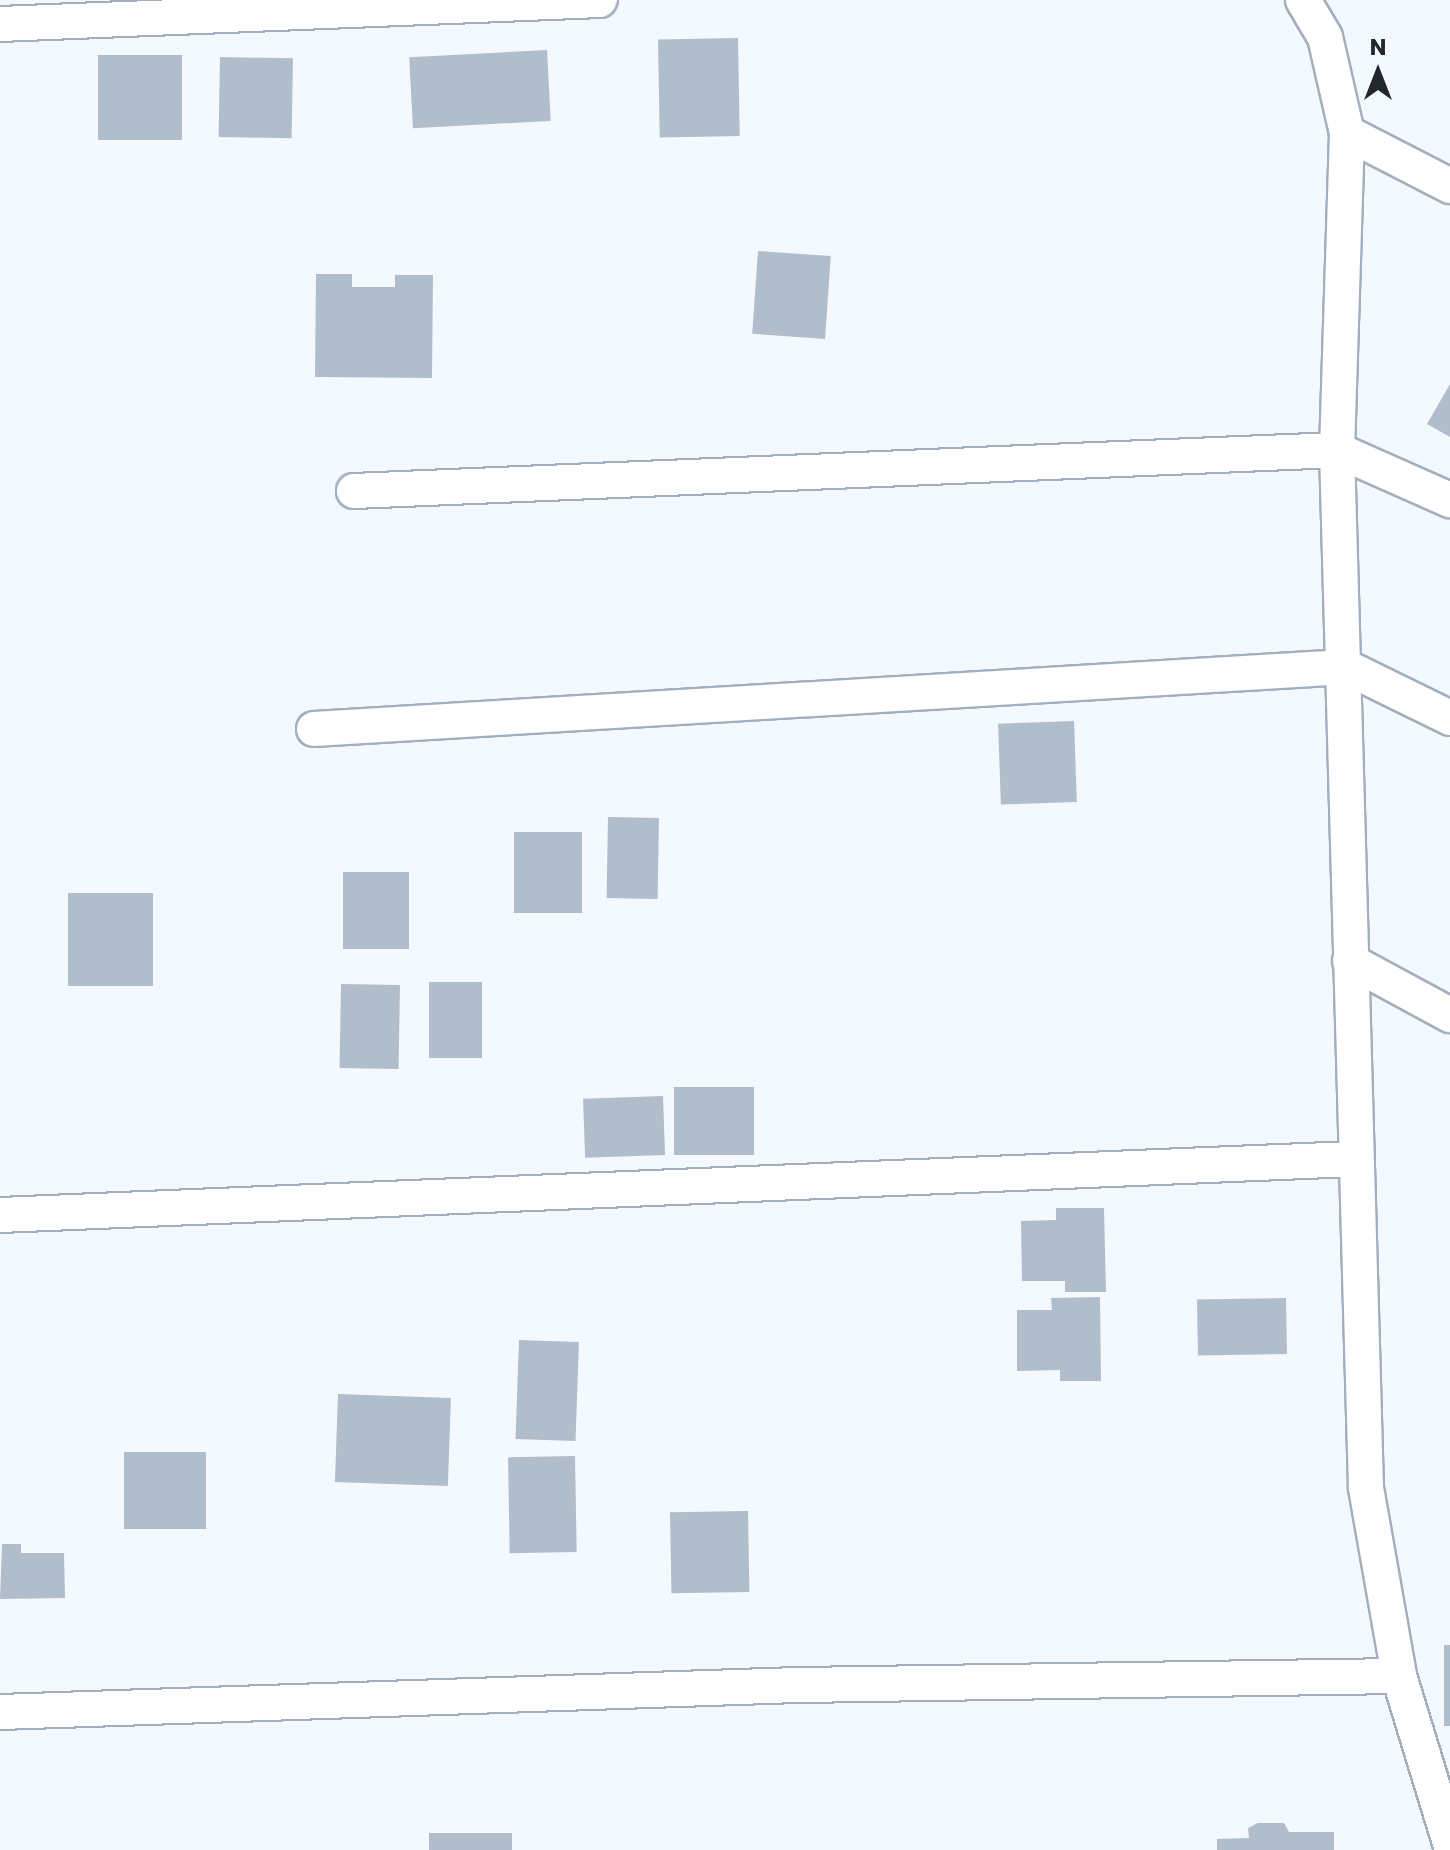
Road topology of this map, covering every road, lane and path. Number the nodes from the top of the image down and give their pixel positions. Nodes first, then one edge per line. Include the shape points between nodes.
1 (600, 0) edge
2 (1303, 0) edge
3 (0, 24) edge
4 (1347, 133) junction
5 (1450, 186) edge
6 (1337, 450) junction
7 (354, 491) dead end
8 (1450, 500) edge
9 (1346, 667) junction
10 (1450, 718) edge
11 (314, 729) dead end
12 (1350, 961) junction
13 (1450, 1015) edge
14 (1352, 1159) junction
15 (0, 1215) edge
16 (1399, 1676) junction
17 (0, 1712) edge
18 (1450, 1843) edge

1 - 3 street
2 - 4 street via 1325,37
4 - 5 street
4 - 6 street
6 - 7 street
6 - 8 street
6 - 9 street
9 - 10 street
9 - 11 street
9 - 12 street
12 - 13 street
12 - 14 street
14 - 15 street
14 - 16 street via 1366,1488
16 - 17 street via 783,1685
16 - 18 street

